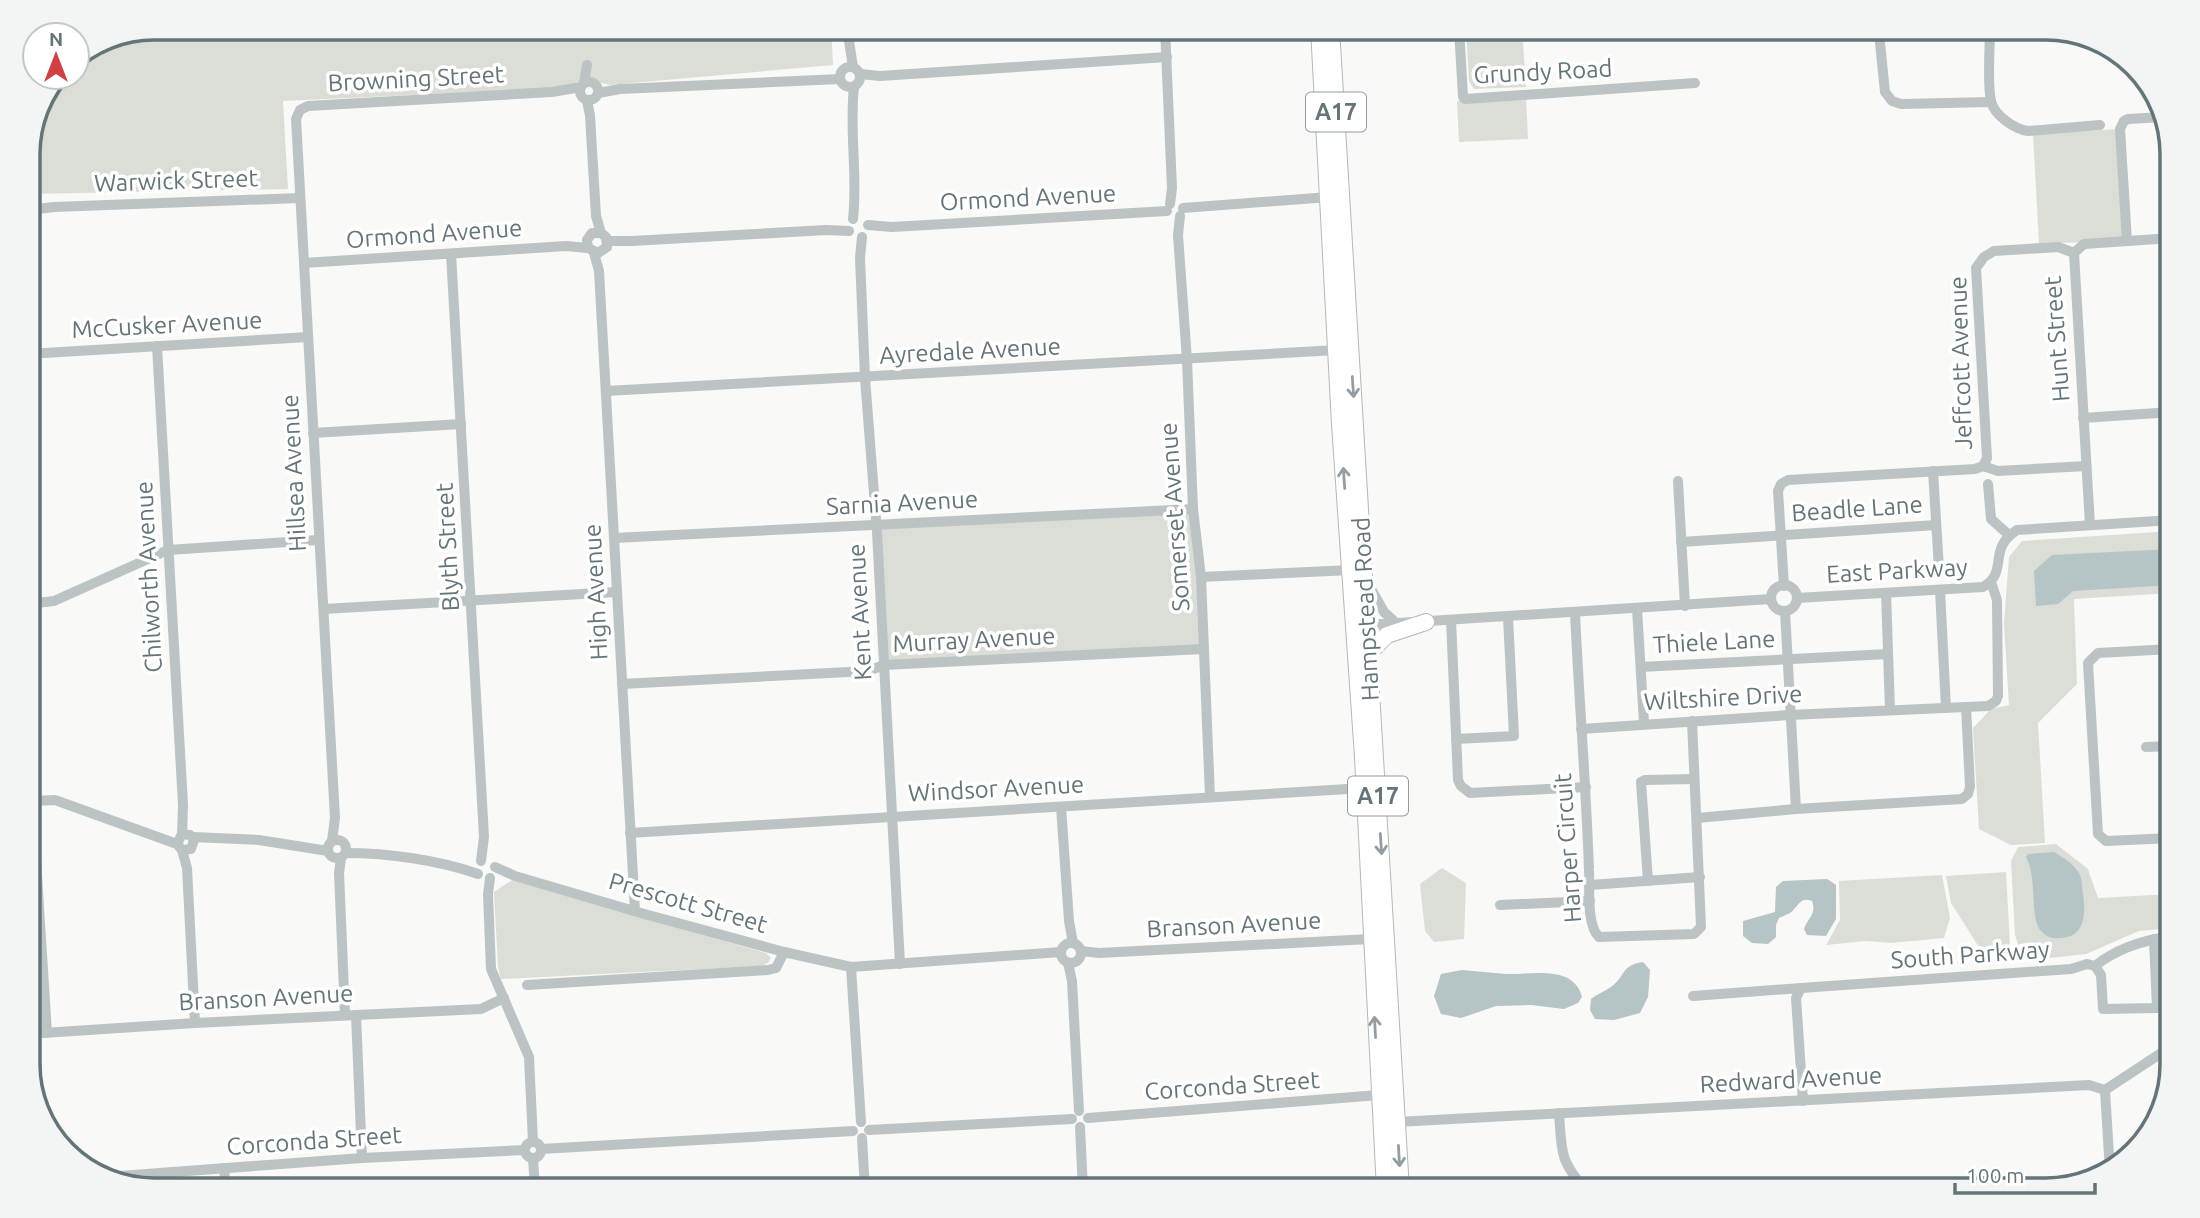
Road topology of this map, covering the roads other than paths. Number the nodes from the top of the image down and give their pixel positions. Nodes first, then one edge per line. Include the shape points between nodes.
1 (848, 40) edge
2 (1166, 40) edge
3 (1320, 40) edge
4 (1332, 40) edge
5 (1460, 40) edge
6 (1880, 40) edge
7 (1990, 40) edge
8 (1167, 57) junction
9 (849, 77) junction
10 (1695, 83) dead end
11 (589, 91) junction
12 (1991, 102) junction
13 (2154, 118) edge
14 (2100, 125) dead end
15 (296, 126) joint
16 (1335, 197) junction
17 (300, 198) junction
18 (40, 206) edge
19 (1175, 210) junction
20 (858, 228) junction
21 (2160, 239) edge
22 (2127, 241) junction
23 (597, 244) junction
24 (2074, 253) junction
25 (451, 254) junction
26 (304, 263) junction
27 (308, 337) junction
28 (157, 346) junction
29 (1343, 350) junction
30 (40, 351) edge
31 (1187, 360) junction
32 (865, 378) junction
33 (606, 391) junction
34 (2160, 413) edge
35 (2083, 418) junction
36 (461, 424) junction
37 (313, 433) junction
38 (1983, 466) junction
39 (2086, 466) junction
40 (1933, 471) junction
41 (1678, 481) dead end
42 (1988, 484) dead end
43 (1192, 509) junction
44 (2160, 521) edge
45 (1936, 525) junction
46 (2090, 525) junction
47 (876, 526) junction
48 (1781, 535) junction
49 (2009, 535) junction
50 (614, 538) junction
51 (318, 540) junction
52 (1681, 542) junction
53 (168, 550) junction
54 (1939, 569) dead end
55 (1360, 572) junction
56 (1200, 578) junction
57 (1991, 582) junction
58 (1784, 586) junction
59 (1940, 590) junction
60 (617, 592) junction
61 (1886, 593) junction
62 (1797, 598) junction
63 (1771, 599) junction
64 (472, 600) junction
65 (40, 603) edge
66 (1685, 606) junction
67 (324, 609) junction
68 (1637, 610) junction
69 (1785, 611) junction
70 (1575, 613) junction
71 (1508, 617) junction
72 (1451, 620) junction
73 (1426, 622) junction
74 (1397, 624) junction
75 (1367, 625) junction
76 (1203, 649) junction
77 (2160, 650) edge
78 (1888, 654) junction
79 (1363, 655) junction
80 (1789, 660) junction
81 (884, 665) junction
82 (1641, 667) junction
83 (622, 684) junction
84 (1966, 707) junction
85 (1947, 708) junction
86 (1890, 710) junction
87 (1790, 715) junction
88 (1692, 722) junction
89 (1644, 723) junction
90 (1581, 729) junction
91 (1456, 739) junction
92 (2160, 746) edge
93 (2146, 747) dead end
94 (1694, 779) junction
95 (1586, 787) junction
96 (1364, 788) junction
97 (1210, 797) junction
98 (40, 798) edge
99 (1061, 807) junction
100 (1796, 809) junction
101 (891, 817) junction
102 (1697, 818) junction
103 (630, 834) junction
104 (2160, 839) edge
105 (186, 842) junction
106 (337, 849) junction
107 (486, 870) junction
108 (1700, 877) junction
109 (1648, 881) junction
110 (1590, 884) junction
111 (1590, 901) junction
112 (40, 903) edge
113 (1500, 905) dead end
114 (635, 911) junction
115 (42, 926) joint
116 (2160, 938) edge
117 (1379, 939) junction
118 (2154, 939) junction
119 (784, 952) junction
120 (1071, 954) junction
121 (900, 964) junction
122 (2095, 966) junction
123 (852, 967) junction
124 (527, 985) dead end
125 (1801, 988) junction
126 (1693, 996) dead end
127 (505, 998) junction
128 (350, 1015) junction
129 (195, 1023) junction
130 (40, 1033) edge
131 (47, 1033) junction
132 (2160, 1054) edge
133 (2105, 1090) junction
134 (1387, 1095) junction
135 (1803, 1101) junction
136 (1559, 1113) junction
137 (1080, 1119) junction
138 (1389, 1123) junction
139 (861, 1130) junction
140 (533, 1150) junction
141 (362, 1158) junction
142 (2109, 1158) edge
143 (225, 1168) junction
144 (130, 1175) edge
145 (225, 1178) edge
146 (534, 1178) edge
147 (863, 1178) edge
148 (1082, 1178) edge
149 (1386, 1178) edge
150 (1399, 1178) edge
151 (1575, 1178) edge

1 - 9 street, Kent Avenue
2 - 8 street, Somerset Avenue
3 - 16 highway, Hampstead Road / A17
4 - 16 highway, Hampstead Road / A17
5 - 10 street, Grundy Road via 1465,99
6 - 12 street via 1885,92 1892,101
7 - 12 street
8 - 9 street, Browning Street
8 - 19 street, Somerset Avenue
9 - 11 street, Browning Street
9 - 20 street, Kent Avenue
11 - 15 street, Browning Street via 308,106 300,110
11 - 23 street, High Avenue
12 - 14 street via 2004,120 2022,130
13 - 22 street via 2128,119 2120,129
15 - 17 street, Hillsea Avenue
16 - 19 street, Ormond Avenue
16 - 29 highway, Hampstead Road / A17
17 - 18 street, Warwick Street
17 - 26 street, Hillsea Avenue
19 - 20 street, Ormond Avenue
19 - 31 street, Somerset Avenue
20 - 23 street, Ormond Avenue
20 - 32 street, Kent Avenue
21 - 22 street, Hunt Street
22 - 24 street, Hunt Street via 2084,244
23 - 25 street, Ormond Avenue
23 - 33 street, High Avenue
24 - 35 street, Hunt Street
24 - 38 street, Jeffcott Avenue via 2058,247 1994,251 1976,268 1987,458
25 - 26 street, Ormond Avenue
25 - 36 street, Blyth Street
26 - 27 street, Hillsea Avenue
27 - 28 street, McCusker Avenue
27 - 37 street, Hillsea Avenue
28 - 30 street, McCusker Avenue
28 - 53 street, Chilworth Avenue
29 - 31 street, Ayredale Avenue
29 - 55 highway, Hampstead Road / A17
31 - 32 street, Ayredale Avenue
31 - 43 street, Somerset Avenue
32 - 33 street, Ayredale Avenue
32 - 47 street, Kent Avenue
33 - 50 street, High Avenue
34 - 35 street
35 - 39 street, Hunt Street
36 - 37 street
36 - 64 street, Blyth Street
37 - 51 street, Hillsea Avenue
38 - 39 street via 1998,471
38 - 40 street, Jeffcott Avenue
39 - 46 street, Hunt Street
40 - 45 street
40 - 48 street, Jeffcott Avenue via 1788,480 1778,491
41 - 52 street
42 - 49 street via 1991,519
43 - 47 street, Sarnia Avenue
43 - 56 street, Somerset Avenue
44 - 46 street
45 - 48 street, Beadle Lane
45 - 54 street
46 - 49 street via 2023,529
47 - 50 street, Sarnia Avenue
47 - 81 street, Kent Avenue
48 - 52 street, Beadle Lane
48 - 58 street, Jeffcott Avenue
49 - 57 street, East Parkway via 2000,547 1997,575
50 - 60 street, High Avenue
51 - 53 street
51 - 67 street, Hillsea Avenue
52 - 66 street
53 - 65 street via 54,601
53 - 105 street, Chilworth Avenue
55 - 56 street
55 - 74 street via 1384,612
55 - 75 highway, Hampstead Road / A17
55 - 79 highway, Hampstead Road / A17
56 - 76 street, Somerset Avenue
57 - 59 street, East Parkway via 1983,587
57 - 84 street, Wiltshire Drive via 1997,600 1998,696 1988,706
58 - 62 street via 1794,590
58 - 63 street via 1773,591
59 - 61 street, East Parkway
59 - 85 street
60 - 64 street
60 - 83 street, High Avenue
61 - 62 street, East Parkway
61 - 78 street
62 - 69 street
63 - 66 street
63 - 69 street via 1774,607
64 - 67 street
64 - 107 street, Blyth Street
66 - 68 street
67 - 106 street, Hillsea Avenue
68 - 70 street
68 - 82 street
69 - 80 street
70 - 71 street
70 - 90 street, Harper Circuit
71 - 72 street
71 - 91 street via 1514,736
72 - 73 street
72 - 91 street
73 - 74 street
73 - 79 highway via 1387,635
74 - 75 street
75 - 79 highway, Hampstead Road / A17
76 - 81 street, Murray Avenue
76 - 97 street, Somerset Avenue
77 - 104 street via 2098,653 2088,663 2098,834 2106,841
78 - 80 street, Thiele Lane
78 - 86 street
79 - 96 highway, Hampstead Road / A17
79 -> 117 highway, Hampstead Road / A17
80 - 82 street, Thiele Lane
80 - 87 street
81 - 83 street, Murray Avenue via 868,671
81 - 101 street, Kent Avenue
82 - 89 street
83 - 103 street, High Avenue
84 - 85 street, Wiltshire Drive
84 - 100 street via 1970,787 1962,799
85 - 86 street, Wiltshire Drive
86 - 87 street, Wiltshire Drive
87 - 88 street, Wiltshire Drive
87 - 100 street
88 - 89 street, Wiltshire Drive
88 - 94 street, Harper Circuit
89 - 90 street, Wiltshire Drive
90 - 95 street, Harper Circuit
91 - 95 street via 1458,780 1471,793
92 - 93 street
94 - 102 street, Harper Circuit
94 - 109 street via 1641,782
95 - 110 street, Harper Circuit
96 - 97 street, Windsor Avenue
96 - 117 highway, Hampstead Road / A17
97 - 99 street, Windsor Avenue
98 - 105 street, Prescott Street
99 - 101 street, Windsor Avenue
99 - 120 street
100 - 102 street
101 - 103 street, Windsor Avenue
101 - 121 street, Kent Avenue
102 - 108 street, Harper Circuit
103 - 114 street, High Avenue
105 - 106 street, Prescott Street via 260,840
105 - 129 street, Chilworth Avenue
106 - 107 street, Prescott Street
106 - 128 street, Hillsea Avenue
107 - 114 street, Prescott Street
107 - 127 street, Blyth Street via 491,969
108 - 109 street
108 - 111 street, Harper Circuit via 1701,927 1694,934 1599,937 1593,928
109 - 110 street
110 - 111 street, Harper Circuit
111 - 113 street
112 - 115 street
114 - 119 street, Prescott Street
115 - 131 street
116 - 118 street
117 - 120 street, Branson Avenue
117 - 134 highway, Hampstead Road / A17
118 - 122 street via 2107,956
118 - 122 street via 2157,1008 2102,1010 2101,975
119 - 123 street, Prescott Street
119 - 124 street via 776,968 768,970
120 - 121 street, Branson Avenue
120 - 137 street
121 - 123 street, Branson Avenue
122 - 125 street, South Parkway
123 - 139 street
125 - 126 street, South Parkway
125 - 135 street via 1796,998
127 - 128 street, Branson Avenue via 481,1009
127 - 140 street, Blyth Street via 529,1057
128 - 129 street, Branson Avenue
128 - 141 street, Hillsea Avenue
129 - 131 street, Branson Avenue
130 - 131 street, Branson Avenue
132 - 133 street
133 - 135 street, Redward Avenue via 2089,1085
133 - 142 street
134 - 137 street, Corconda Street
134 - 138 highway, Hampstead Road / A17
135 - 136 street, Redward Avenue
136 - 138 street, Redward Avenue
136 - 151 street via 1562,1156
137 - 139 street, Corconda Street
137 - 148 street
138 - 149 highway, Hampstead Road / A17
138 -> 150 highway, Hampstead Road / A17
139 - 140 street, Corconda Street
139 - 147 street
140 - 141 street, Corconda Street
140 - 146 street, Blyth Street
141 - 143 street, Corconda Street
143 - 144 street, Corconda Street
143 - 145 street

